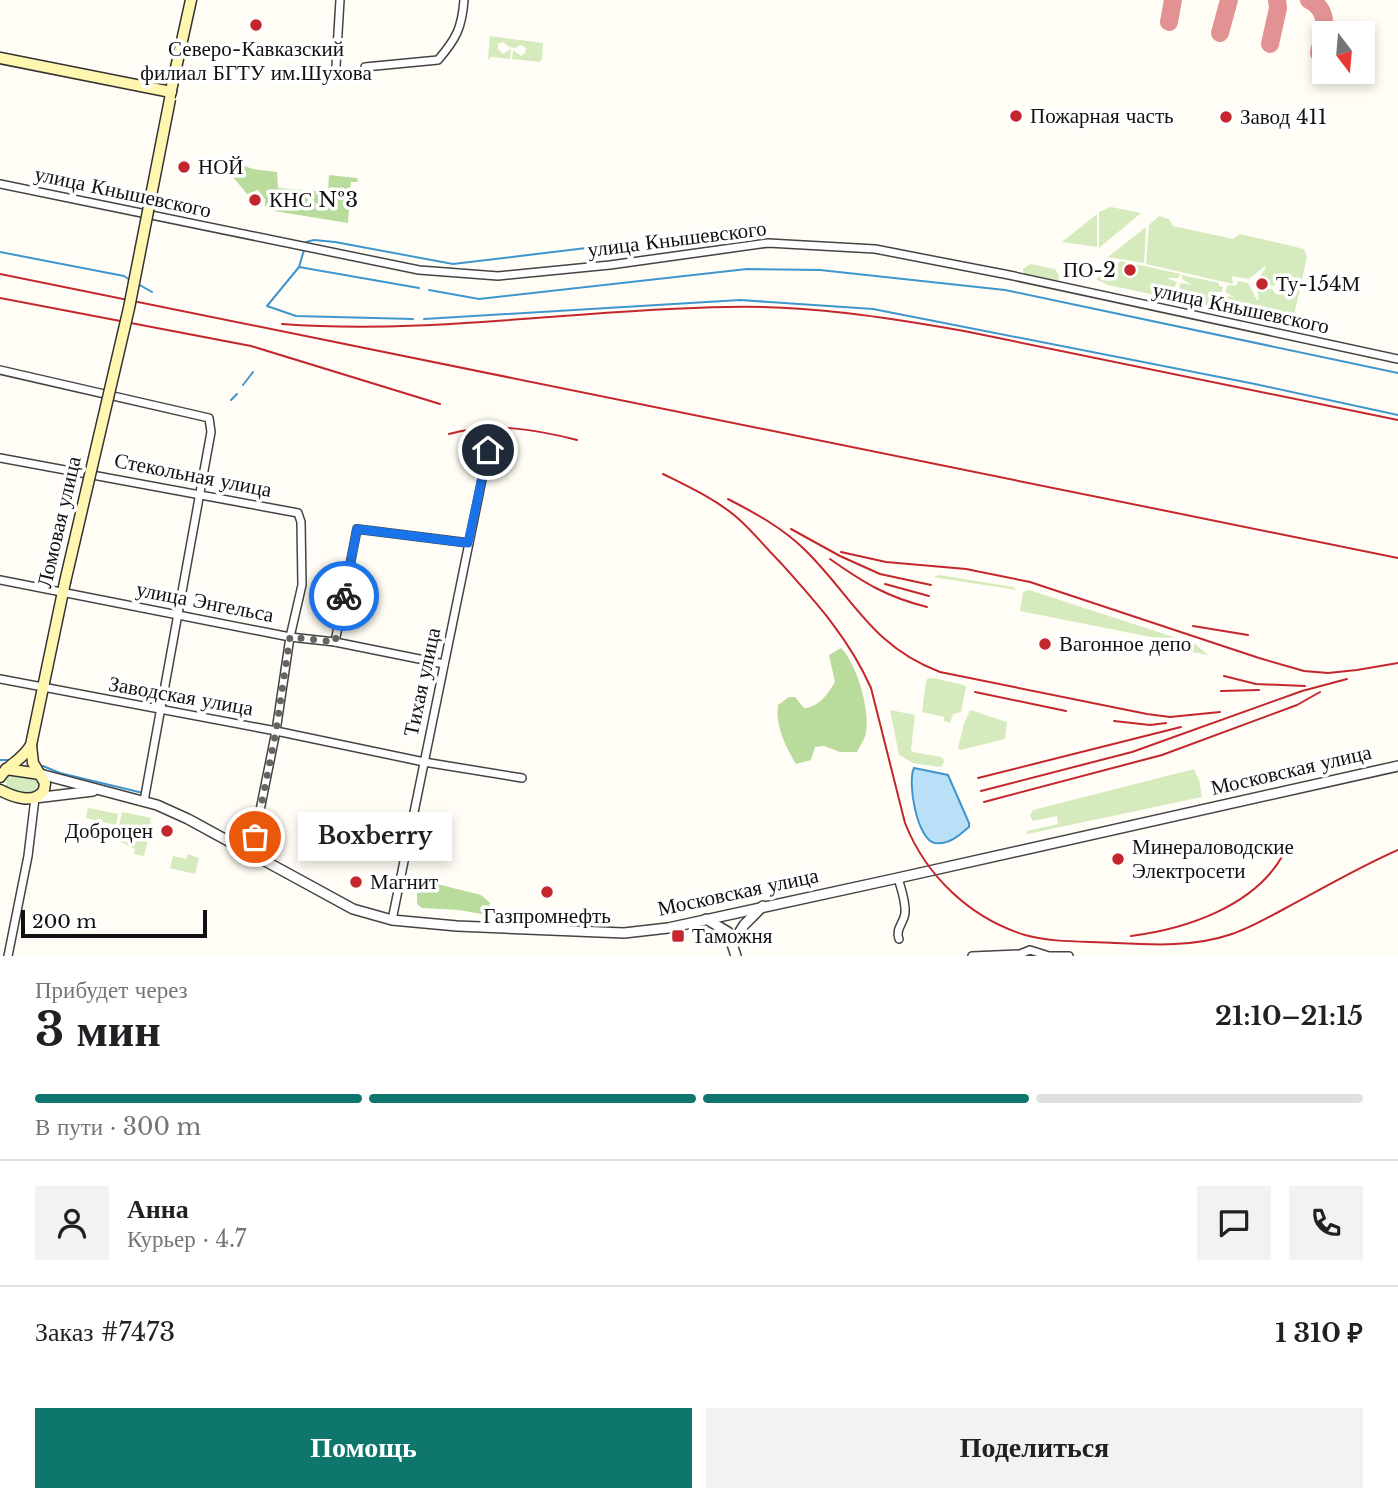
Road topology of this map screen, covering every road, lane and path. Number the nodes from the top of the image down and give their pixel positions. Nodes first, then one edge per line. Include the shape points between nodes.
1 (191, 0) edge
2 (340, 0) edge
3 (464, 0) edge
4 (0, 58) edge
5 (336, 66) dead end
6 (365, 67) dead end
7 (170, 95) junction
8 (0, 184) edge
9 (1398, 359) edge
10 (0, 370) edge
11 (488, 450) dead end
12 (0, 458) edge
13 (200, 495) junction
14 (468, 543) junction
15 (0, 579) edge
16 (63, 586) junction
17 (178, 615) junction
18 (290, 637) junction
19 (335, 642) junction
20 (444, 664) junction
21 (0, 679) edge
22 (42, 688) junction
23 (160, 711) junction
24 (276, 731) junction
25 (31, 745) junction
26 (424, 762) junction
27 (1398, 766) edge
28 (4, 769) edge
29 (40, 774) junction
30 (0, 777) edge
31 (522, 778) dead end
32 (1, 788) edge
33 (102, 791) junction
34 (35, 798) junction
35 (144, 801) junction
36 (251, 855) junction
37 (898, 878) junction
38 (762, 906) junction
39 (739, 911) junction
40 (705, 919) junction
41 (391, 920) junction
42 (744, 925) junction
43 (899, 939) dead end
44 (733, 943) junction
45 (8, 956) edge
46 (736, 956) edge
47 (972, 956) edge
48 (1049, 956) edge
49 (1069, 956) edge

1 - 7 main road, Ломовая улица
2 - 5 street
3 - 6 street via 454,41 438,60
4 - 7 main road
7 - 16 main road, Ломовая улица, bridge via 129,308
8 - 9 street, улица Кнышевского via 419,270 498,276 768,243 875,249
10 - 13 street via 209,418 211,432
11 - 14 street, Тихая улица
12 - 13 street, Стекольная улица
13 - 17 street
13 - 18 street, Стекольная улица via 298,513 302,585
14 - 19 street via 357,529
14 - 20 street, Тихая улица
15 - 16 street, улица Энгельса
16 - 17 street, улица Энгельса
16 - 22 main road, Ломовая улица
17 - 18 street, улица Энгельса
17 - 23 street
18 - 19 street, улица Энгельса
18 - 24 street
19 - 20 street, улица Энгельса
20 - 26 street, Тихая улица
21 - 22 street, Заводская улица
22 - 23 street, Заводская улица
22 - 25 main road, Ломовая улица
23 - 24 street, Заводская улица
23 - 35 street
24 - 26 street, Заводская улица
24 - 36 street
25 - 28 main road via 22,759
25 - 29 main road
26 - 31 street, Заводская улица
26 - 41 street, Тихая улица
27 - 37 street, Московская улица
28 - 29 main road, Московская улица
28 - 30 main road
29 - 33 street, Московская улица
29 - 34 main road via 44,790
32 - 34 main road, Московская улица via 21,798
33 - 34 street, Московская улица
33 - 35 street, Московская улица
34 - 45 street
35 - 36 street, Московская улица via 188,819
36 - 41 street, Московская улица via 353,909
37 - 38 street, Московская улица
37 - 43 street via 905,915 897,932
38 - 39 street, Московская улица
38 - 42 street
39 - 40 street, Московская улица
39 - 42 street
40 - 41 street, Московская улица via 625,933
40 - 44 street via 728,932
42 - 44 street
44 - 46 street
47 - 48 street via 1030,950
48 - 49 street

